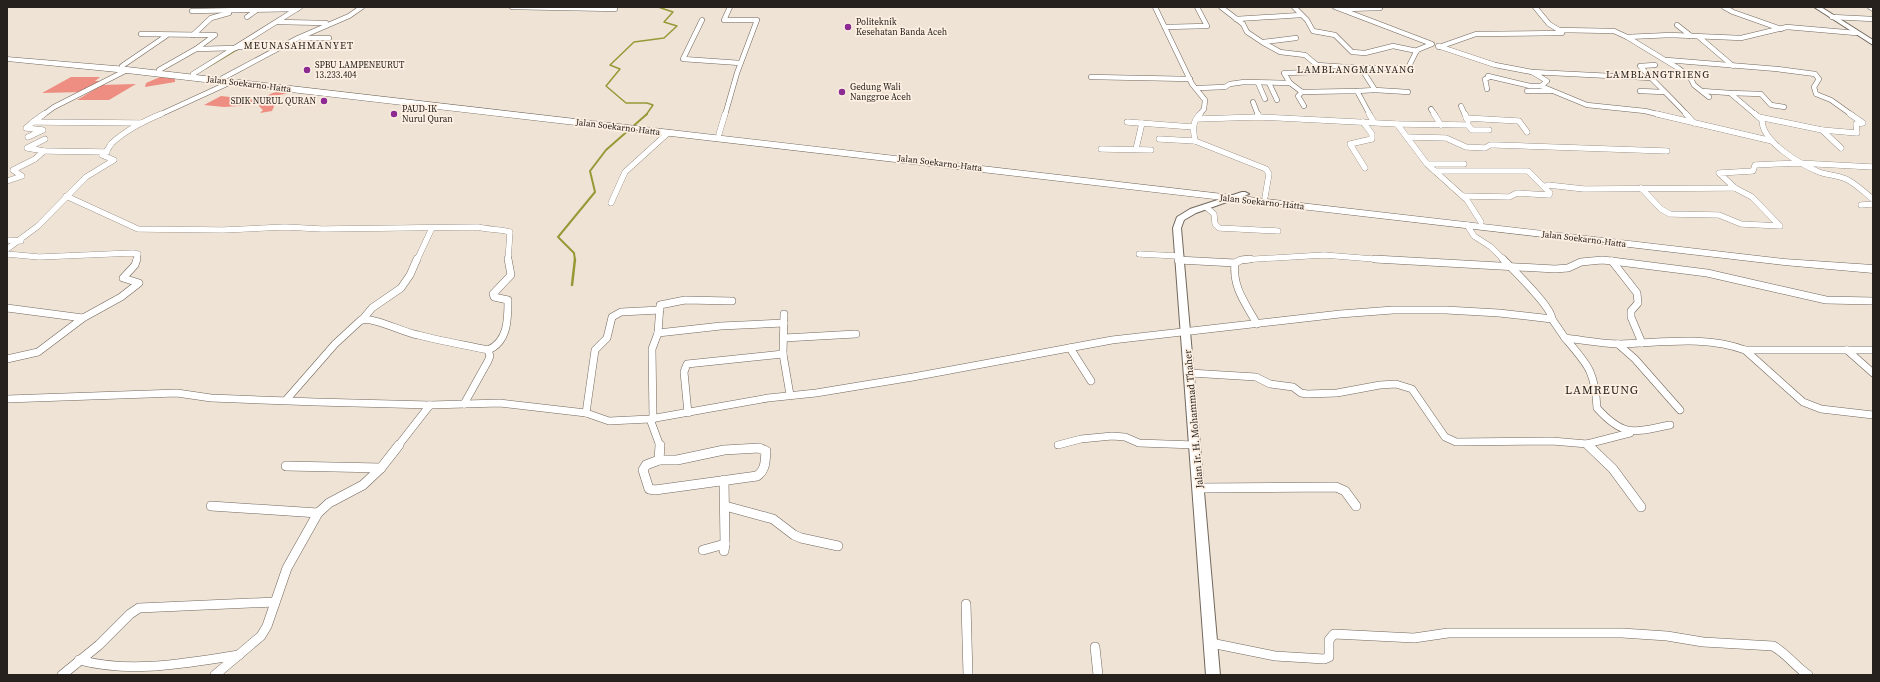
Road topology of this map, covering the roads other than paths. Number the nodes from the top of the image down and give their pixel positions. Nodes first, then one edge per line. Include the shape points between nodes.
1 (362, 7) edge
2 (512, 7) edge
3 (730, 7) edge
4 (1155, 7) edge
5 (1197, 7) edge
6 (1221, 7) edge
7 (1294, 7) edge
8 (1335, 7) edge
9 (1535, 7) edge
10 (1724, 7) edge
11 (1817, 7) edge
12 (1870, 7) edge
13 (277, 8) edge
14 (298, 8) edge
15 (1380, 8) dead end
16 (222, 9) edge
17 (258, 9) junction
18 (614, 9) dead end
19 (1873, 9) edge
20 (234, 10) junction
21 (1342, 10) junction
22 (192, 11) dead end
23 (1301, 14) junction
24 (272, 16) dead end
25 (247, 17) dead end
26 (1832, 18) junction
27 (1236, 19) junction
28 (702, 20) dead end
29 (1873, 20) edge
30 (279, 22) junction
31 (329, 23) junction
32 (1677, 25) dead end
33 (1165, 27) junction
34 (1780, 29) junction
35 (1559, 30) junction
36 (1856, 33) junction
37 (141, 34) dead end
38 (193, 35) junction
39 (166, 36) junction
40 (1691, 36) junction
41 (1697, 36) junction
42 (1627, 37) junction
43 (298, 38) junction
44 (329, 38) dead end
45 (1296, 38) dead end
46 (1262, 42) junction
47 (1873, 43) edge
48 (1432, 45) junction
49 (282, 46) junction
50 (240, 47) junction
51 (1440, 47) junction
52 (196, 49) junction
53 (1417, 50) junction
54 (7, 56) edge
55 (7, 59) edge
56 (1664, 60) junction
57 (740, 63) junction
58 (1317, 65) junction
59 (1655, 65) dead end
60 (1733, 66) junction
61 (125, 68) junction
62 (1361, 68) junction
63 (159, 70) junction
64 (1519, 71) junction
65 (1532, 72) junction
66 (197, 76) junction
67 (1091, 76) dead end
68 (1651, 78) junction
69 (1190, 79) junction
70 (227, 80) junction
71 (1507, 81) junction
72 (1258, 83) junction
73 (1269, 83) junction
74 (1290, 83) junction
75 (1541, 86) junction
76 (1198, 88) junction
77 (1487, 89) dead end
78 (1375, 90) junction
79 (1357, 91) junction
80 (1527, 91) dead end
81 (1554, 91) junction
82 (1640, 91) dead end
83 (1702, 91) junction
84 (1302, 92) junction
85 (1408, 92) dead end
86 (1663, 92) junction
87 (1730, 93) junction
88 (1709, 97) dead end
89 (1265, 99) dead end
90 (1277, 100) dead end
91 (1253, 102) dead end
92 (1304, 106) dead end
93 (1461, 106) dead end
94 (1784, 107) dead end
95 (1431, 109) dead end
96 (1259, 117) junction
97 (1759, 117) junction
98 (1466, 118) junction
99 (1197, 119) junction
100 (33, 122) junction
101 (1127, 122) dead end
102 (1363, 122) junction
103 (1374, 122) junction
104 (141, 123) junction
105 (1142, 123) junction
106 (1694, 123) junction
107 (1397, 124) junction
108 (1441, 125) junction
109 (1468, 125) junction
110 (1193, 127) junction
111 (647, 128) junction
112 (1489, 130) dead end
113 (1822, 130) junction
114 (1527, 132) dead end
115 (668, 133) junction
116 (719, 134) junction
117 (28, 137) dead end
118 (1406, 137) junction
119 (45, 139) dead end
120 (1159, 139) dead end
121 (1195, 141) junction
122 (1772, 141) junction
123 (1841, 148) dead end
124 (1101, 149) dead end
125 (1136, 149) junction
126 (1151, 150) dead end
127 (44, 151) junction
128 (1667, 151) dead end
129 (107, 152) junction
130 (1799, 163) junction
131 (1428, 164) junction
132 (1464, 164) dead end
133 (1873, 167) edge
134 (1365, 168) dead end
135 (1435, 171) junction
136 (7, 181) edge
137 (1544, 187) junction
138 (1640, 188) junction
139 (1734, 188) junction
140 (1245, 194) junction
141 (66, 196) junction
142 (1463, 196) junction
143 (1265, 197) junction
144 (1232, 198) junction
145 (1873, 199) edge
146 (611, 203) dead end
147 (1873, 204) edge
148 (1861, 205) dead end
149 (1206, 208) junction
150 (1481, 222) junction
151 (1467, 225) junction
152 (432, 228) junction
153 (1278, 232) dead end
154 (7, 240) edge
155 (22, 241) junction
156 (7, 249) edge
157 (7, 254) edge
158 (1139, 254) dead end
159 (1178, 258) junction
160 (1612, 261) junction
161 (1235, 263) junction
162 (1873, 263) edge
163 (1509, 267) junction
164 (1873, 269) edge
165 (732, 301) dead end
166 (1873, 301) edge
167 (7, 308) edge
168 (660, 310) junction
169 (784, 314) dead end
170 (83, 318) junction
171 (1552, 318) junction
172 (362, 320) junction
173 (784, 323) junction
174 (1257, 324) junction
175 (1184, 331) junction
176 (658, 333) junction
177 (856, 334) dead end
178 (784, 338) junction
179 (1565, 338) junction
180 (1642, 343) junction
181 (1618, 344) junction
182 (1070, 348) junction
183 (488, 350) junction
184 (1745, 350) junction
185 (1847, 350) junction
186 (1873, 350) edge
187 (783, 354) junction
188 (7, 359) edge
189 (1873, 372) edge
190 (1190, 373) junction
191 (1091, 381) dead end
192 (790, 395) junction
193 (7, 399) edge
194 (286, 400) junction
195 (464, 404) junction
196 (430, 405) junction
197 (1680, 410) dead end
198 (586, 413) junction
199 (688, 413) junction
200 (1873, 415) edge
201 (651, 419) junction
202 (1670, 425) dead end
203 (1630, 433) junction
204 (1587, 444) junction
205 (1058, 445) dead end
206 (1195, 445) junction
207 (659, 460) junction
208 (286, 466) dead end
209 (381, 468) junction
210 (724, 480) junction
211 (1199, 488) junction
212 (211, 506) dead end
213 (725, 506) junction
214 (1356, 506) dead end
215 (1641, 506) dead end
216 (318, 513) junction
217 (838, 546) dead end
218 (703, 550) dead end
219 (274, 602) junction
220 (966, 604) dead end
221 (1211, 643) junction
222 (1095, 647) dead end
223 (239, 655) junction
224 (79, 660) junction
225 (62, 675) edge
226 (215, 675) edge
227 (968, 675) edge
228 (1098, 675) edge
229 (1213, 675) edge
230 (1808, 675) edge

1 - 31 street via 349,16
2 - 18 street
3 - 57 street via 724,20 757,20
4 - 33 street
5 - 33 street via 1207,26
6 - 27 street
7 - 23 street
8 - 21 street
9 - 35 street
10 - 34 street
11 - 26 main road
12 - 19 street
13 - 14 street
13 - 17 street
13 - 24 street
14 - 30 street
15 - 21 street
16 - 20 street
16 - 22 street
17 - 20 street
17 - 25 street
20 - 38 street via 211,18
21 - 48 street
23 - 27 street
23 - 53 street via 1313,31 1335,35 1352,52 1393,46
26 - 29 street
26 - 36 main road
27 - 46 street via 1243,24 1247,32
28 - 57 street via 683,59
30 - 31 street
30 - 50 street
31 - 43 street
32 - 40 street
33 - 69 street
34 - 36 street via 1806,28
34 - 41 street via 1748,37
35 - 42 street via 1614,31
35 - 51 street via 1562,33 1476,34
36 - 47 main road
37 - 39 street
38 - 39 street
38 - 52 street via 215,35
39 - 61 street
40 - 41 street
40 - 42 street
41 - 60 street
42 - 56 street
43 - 44 street
43 - 49 street
45 - 46 street
46 - 58 street via 1280,52 1305,55
48 - 51 street
48 - 53 street
49 - 50 street
49 - 70 street
50 - 52 street
50 - 66 street
51 - 64 street
52 - 63 street
53 - 62 street via 1408,68
54 - 61 highway, Jalan Soekarno-Hatta
55 - 61 highway, Jalan Soekarno-Hatta
56 - 60 street
56 - 83 street via 1690,77 1694,85
57 - 116 street
58 - 62 street
58 - 74 street via 1318,72 1284,73
59 - 68 street via 1640,66
60 - 113 street via 1777,68 1815,74 1819,79 1814,87 1816,94 1831,100 1863,123 1856,124 1857,133
61 - 63 highway, Jalan Soekarno-Hatta
61 - 66 highway, Jalan Soekarno-Hatta
61 - 100 street via 54,107
62 - 78 street
63 - 66 highway, Jalan Soekarno-Hatta
64 - 65 street
64 - 71 street
65 - 68 street
65 - 75 street via 1547,80
66 - 70 highway, Jalan Soekarno-Hatta
67 - 69 street
68 - 86 street
69 - 76 street
70 - 104 street
70 - 111 highway, Jalan Soekarno-Hatta
71 - 75 street
71 - 77 street via 1489,76 1485,79
72 - 73 street
72 - 76 street via 1233,83 1225,88
72 - 89 street
73 - 74 street
73 - 90 street
74 - 84 street
75 - 81 street
76 - 99 street via 1206,107
78 - 79 street
78 - 85 street
79 - 84 street
79 - 103 street
80 - 81 street
81 - 106 street via 1587,105 1640,110
82 - 86 street
83 - 87 street
83 - 88 street
84 - 92 street via 1298,96
86 - 106 street via 1670,96
87 - 94 street via 1757,93 1763,95 1771,105
87 - 97 street
91 - 96 street
93 - 98 street
95 - 108 street
96 - 99 street
96 - 102 street
97 - 113 street
97 - 122 street via 1762,120 1762,127
98 - 109 street
98 - 114 street via 1519,121
99 - 110 street
100 - 104 street
100 - 117 street via 26,128 43,130
101 - 105 street
102 - 103 street
102 - 134 street via 1372,134 1372,139 1350,144
103 - 107 street
104 - 129 street via 111,144
105 - 110 street
105 - 125 street
106 - 122 street
107 - 108 street
107 - 118 street
108 - 109 street
109 - 112 street via 1472,130
110 - 121 street
111 - 115 highway, Jalan Soekarno-Hatta
111 - 116 highway, Jalan Soekarno-Hatta
113 - 123 street
115 - 144 highway, Jalan Soekarno-Hatta
115 - 146 street via 625,172
116 - 140 highway, Jalan Soekarno-Hatta
118 - 128 street via 1446,138 1460,146 1474,148 1496,145
118 - 131 street
119 - 127 street via 27,148
120 - 121 street
121 - 143 street via 1266,169 1268,174
122 - 130 street via 1781,151
124 - 125 street
125 - 126 street
127 - 129 street
127 - 136 street via 35,159 13,170 22,176
129 - 141 street via 102,155 114,160 85,177
130 - 133 street
130 - 139 street via 1758,164 1753,171 1720,173
130 - 145 street via 1819,172 1846,179
131 - 132 street
131 - 135 street
135 - 137 street via 1528,171
135 - 142 street
137 - 138 street via 1555,185 1584,189
137 - 142 street via 1550,194 1517,193 1509,197
138 - 139 street
138 - 139 street via 1661,209 1670,214 1719,215 1741,224 1780,226 1752,197
140 - 143 highway, Jalan Soekarno-Hatta
140 - 144 main road, Jalan Ir. H. Mohammad Thaher
141 - 152 street via 138,228
141 - 155 street
142 - 150 street
143 - 150 highway, Jalan Soekarno-Hatta
144 - 149 main road, Jalan Ir. H. Mohammad Thaher
144 - 151 highway, Jalan Soekarno-Hatta
147 - 148 street
149 - 153 street via 1215,213 1215,224 1219,228
149 - 159 main road, Jalan Ir. H. Mohammad Thaher via 1193,211 1180,219
150 - 162 highway, Jalan Soekarno-Hatta via 1766,254
151 - 163 street via 1474,236 1491,247
151 - 164 highway, Jalan Soekarno-Hatta via 1784,262
152 - 172 street via 401,288 372,308
152 - 183 street via 480,227 510,232 508,262 511,275 493,294 494,297 508,300 508,323 498,343 492,350
154 - 155 street
155 - 156 street
157 - 170 street via 39,257 138,254 135,265 123,278 139,283 121,297
158 - 159 street
159 - 161 street
159 - 175 main road, Jalan Ir. H. Mohammad Thaher
160 - 163 street via 1581,262 1562,269
160 - 166 street via 1707,273 1826,300
160 - 180 street via 1637,293 1638,303 1631,311 1631,316
161 - 163 street via 1241,260 1324,255
161 - 174 street via 1236,287
163 - 171 street via 1542,301 1552,314
165 - 168 street via 672,302 660,304
167 - 170 street
168 - 176 street
168 - 198 street via 621,312 612,317 607,338 595,350
169 - 173 street
170 - 188 street via 38,352
171 - 174 street via 1384,310
171 - 179 street
172 - 183 street via 371,320 454,344
172 - 194 street via 356,323
173 - 176 street via 720,326
173 - 178 street
174 - 175 street
175 - 182 street
175 - 190 main road, Jalan Ir. H. Mohammad Thaher
176 - 201 street via 652,349
177 - 178 street
178 - 187 street
179 - 181 street
179 - 203 street via 1585,361 1592,374 1596,386 1597,408 1614,426
180 - 181 street
180 - 184 street via 1718,343
181 - 197 street
182 - 191 street
182 - 192 street via 913,377
183 - 195 street via 488,361
184 - 185 street
184 - 200 street via 1803,402 1821,409
185 - 186 street
185 - 189 street
187 - 192 street
187 - 199 street via 687,364 684,366 684,372
190 - 204 street via 1256,377 1270,384 1293,387 1300,393 1307,394 1396,384 1412,389 1445,437 1456,442
190 - 206 main road, Jalan Ir. H. Mohammad Thaher
192 - 199 street
193 - 194 street via 166,393 211,398
194 - 196 street
195 - 196 street
195 - 198 street via 500,403
196 - 209 street
198 - 201 street via 609,420
199 - 201 street
201 - 207 street via 660,445
202 - 203 street
203 - 204 street
204 - 215 street via 1616,473
205 - 206 street via 1081,439 1112,436 1125,437 1139,443
206 - 211 main road, Jalan Ir. H. Mohammad Thaher
207 - 210 street via 644,466 649,489 663,490
207 - 210 street via 676,460 724,450 759,448 766,452 765,466 757,476
208 - 209 street
209 - 216 street via 363,485 329,503
210 - 213 street
211 - 214 street via 1336,487 1345,491
211 - 221 main road, Jalan Ir. H. Mohammad Thaher
212 - 216 street
213 - 217 street via 773,519 798,536
213 - 218 street via 724,547
216 - 219 street via 287,568
219 - 223 street via 267,626 261,636
219 - 224 street via 139,608
220 - 227 street
221 - 229 main road, Jalan Ir. H. Mohammad Thaher
221 - 230 street via 1275,656 1324,659 1328,657 1329,640 1334,634 1414,638 1448,633 1622,633 1703,642 1773,646
222 - 228 street
223 - 224 street via 152,666 95,666
223 - 226 street
224 - 225 street

